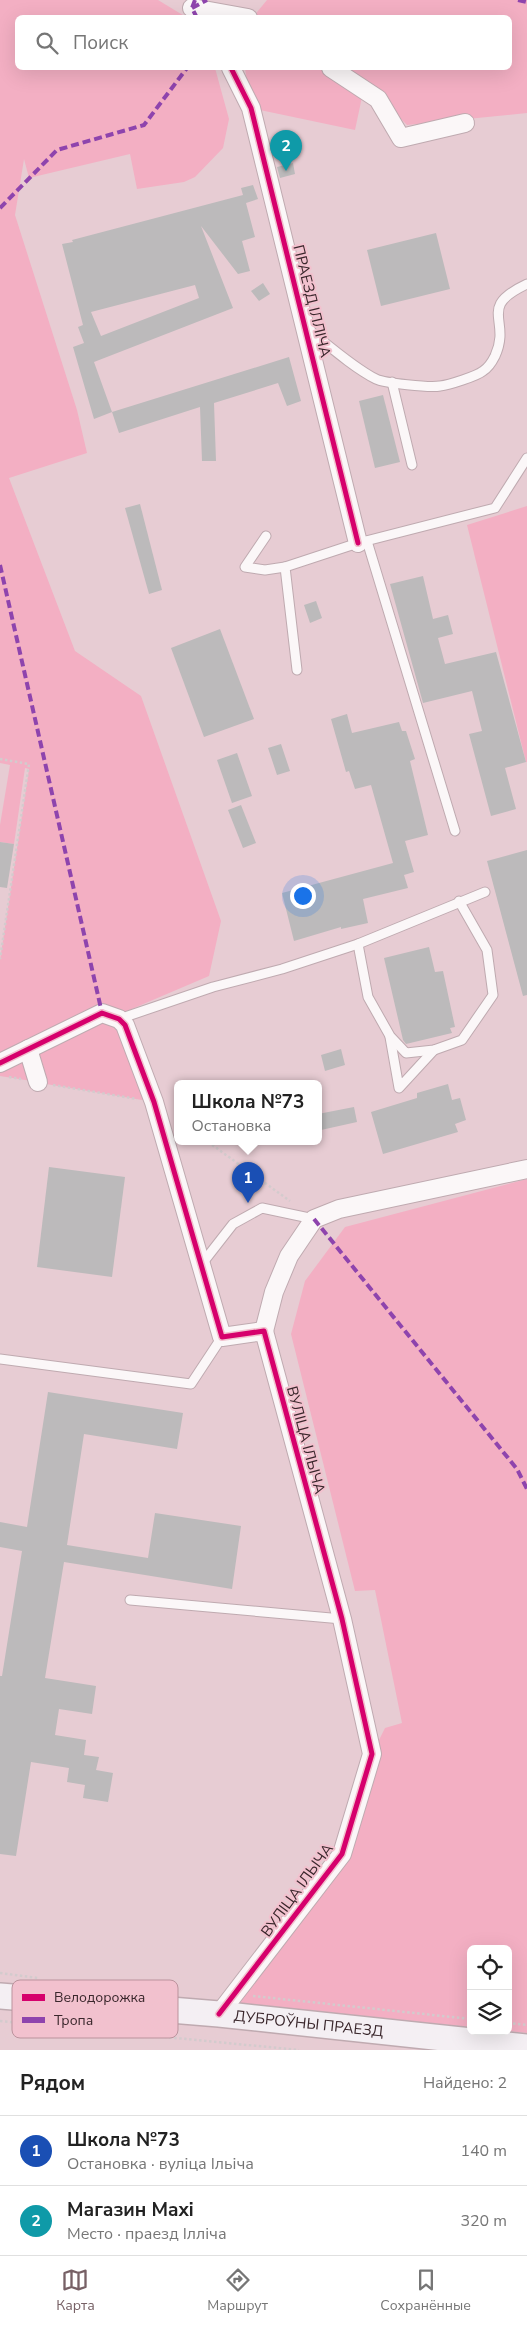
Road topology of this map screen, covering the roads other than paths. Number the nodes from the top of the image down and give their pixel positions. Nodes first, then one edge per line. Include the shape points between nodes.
1 (191, 8) edge
2 (231, 15) edge
3 (232, 70) edge
4 (334, 70) edge
5 (465, 123) dead end
6 (527, 284) edge
7 (306, 328) junction
8 (392, 382) junction
9 (527, 458) edge
10 (412, 464) dead end
11 (266, 536) dead end
12 (363, 542) junction
13 (285, 567) junction
14 (298, 670) dead end
15 (455, 831) dead end
16 (485, 892) dead end
17 (460, 901) junction
18 (358, 944) junction
19 (119, 1019) junction
20 (390, 1036) junction
21 (28, 1049) junction
22 (434, 1050) junction
23 (0, 1063) edge
24 (38, 1082) road end
25 (527, 1169) edge
26 (314, 1219) junction
27 (201, 1265) junction
28 (264, 1331) junction
29 (222, 1337) junction
30 (0, 1359) edge
31 (130, 1600) dead end
32 (342, 1619) junction
33 (178, 2011) edge
34 (219, 2014) junction
35 (527, 2047) edge

1 - 2 street
3 - 7 street, ПРАЕЗД ІЛЛІЧА via 251,108
4 - 5 street via 378,99 401,138
6 - 8 lane via 511,291 500,301 498,348 483,371 440,386
7 - 8 lane via 377,380
7 - 12 street, ПРАЕЗД ІЛЛІЧА
8 - 10 lane
9 - 12 lane via 495,508
11 - 13 lane via 245,566 264,570
12 - 13 lane
12 - 15 lane
13 - 14 lane
16 - 17 lane
17 - 18 lane
17 - 22 lane via 487,950 493,995 462,1040
18 - 19 lane
18 - 20 lane via 368,997
19 - 21 street via 102,1013
19 - 27 street via 125,1025 154,1102
20 - 22 lane via 406,1053
20 - 22 lane via 399,1088
21 - 23 street
21 - 24 street
25 - 26 street via 339,1209
26 - 27 lane via 262,1208 233,1224
26 - 28 street via 289,1256 274,1292
27 - 29 street
28 - 29 street
28 - 32 street, ВУЛІЦА ІЛЬІЧА
29 - 30 lane via 191,1384
31 - 32 lane
32 - 34 street, ВУЛІЦА ІЛЬІЧА via 372,1754 342,1854
33 - 34 street, ДУБРОЎНЫ ПРАЕЗД
34 - 35 street, ДУБРОЎНЫ ПРАЕЗД

